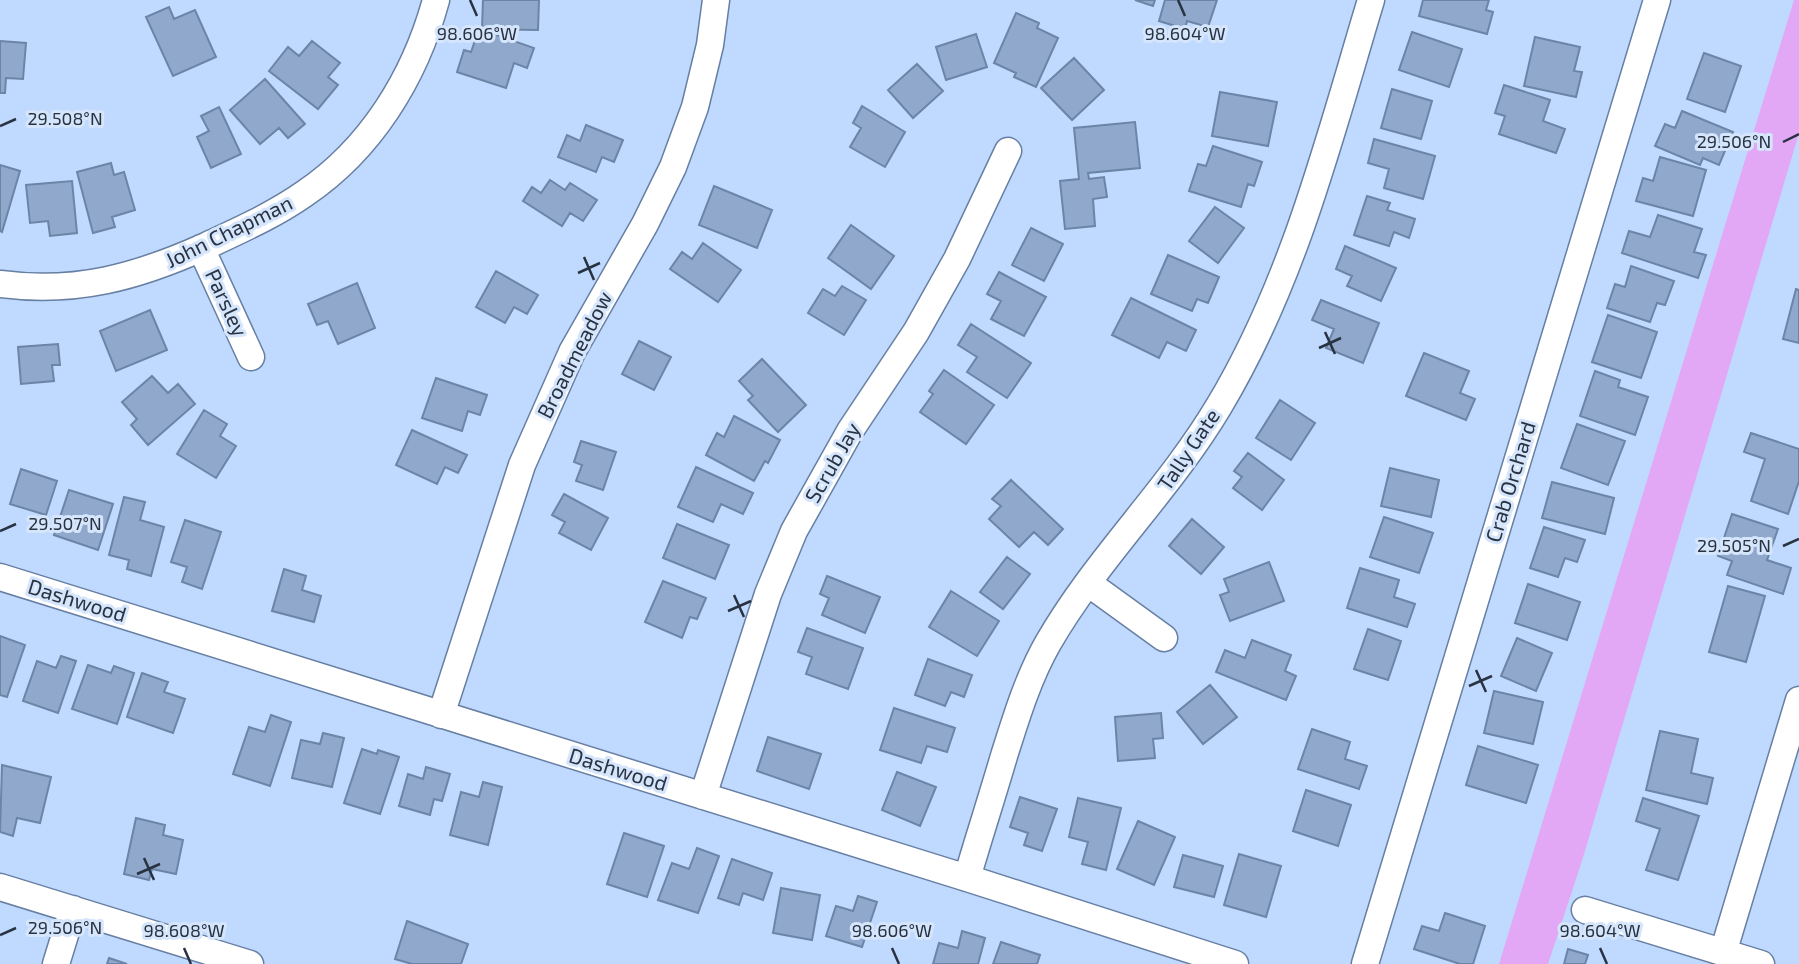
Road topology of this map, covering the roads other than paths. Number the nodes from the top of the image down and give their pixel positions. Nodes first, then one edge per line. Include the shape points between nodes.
1 (436, 0) edge
2 (716, 0) edge
3 (1371, 0) edge
4 (1657, 0) edge
5 (1008, 151) dead end
6 (201, 248) junction
7 (0, 284) edge
8 (251, 358) dead end
9 (0, 577) edge
10 (1088, 583) junction
11 (1164, 638) dead end
12 (1799, 700) edge
13 (442, 715) junction
14 (703, 796) junction
15 (967, 878) junction
16 (0, 887) edge
17 (73, 909) junction
18 (1585, 910) dead end
19 (1723, 953) junction
20 (56, 964) edge
21 (250, 964) edge
22 (1235, 964) edge
23 (1365, 964) edge
24 (1761, 964) edge

1 - 6 street, John Chapman via 400,89 358,146 306,193
2 - 13 street, Broadmeadow via 695,107 673,167 572,352 522,465
3 - 10 street, Tally Gate via 1302,229 1265,320 1219,406 1164,488
4 - 23 street, Crab Orchard
5 - 14 street, Scrub Jay via 923,320 850,431 794,531 768,594
6 - 7 street, John Chapman via 121,278 49,287
6 - 8 street, Parsley
9 - 13 street, Dashwood
10 - 11 street
10 - 15 street, Tally Gate via 1048,643 1029,682
12 - 19 street
13 - 14 street, Dashwood
14 - 15 street, Dashwood
15 - 22 street, Dashwood
16 - 17 street
17 - 20 street
17 - 21 street
18 - 19 street
19 - 24 street

